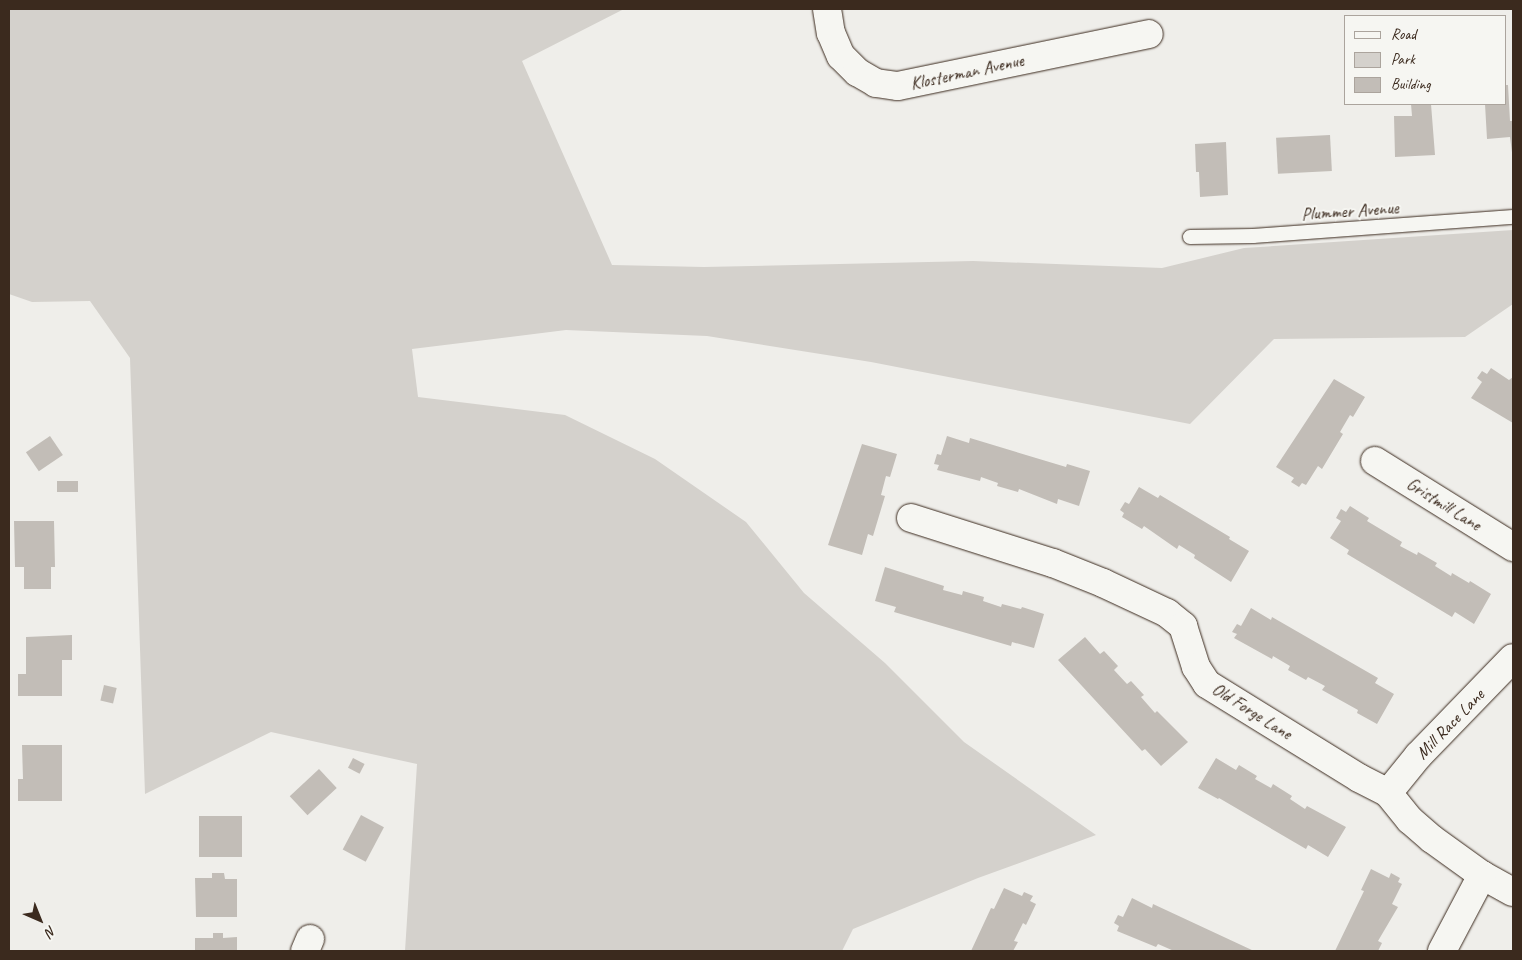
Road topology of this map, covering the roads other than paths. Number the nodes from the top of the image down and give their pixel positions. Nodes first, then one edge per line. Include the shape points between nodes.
1 (827, 9) edge
2 (1149, 34) dead end
3 (1513, 217) edge
4 (1190, 237) dead end
5 (1374, 461) dead end
6 (911, 518) dead end
7 (1513, 547) edge
8 (1513, 658) edge
9 (1388, 793) junction
10 (1482, 875) junction
11 (1513, 892) edge
12 (1442, 951) edge

1 - 2 street, Klosterman Avenue via 831,33 841,56 857,72 876,83 898,86
3 - 4 lane, Plummer Avenue via 1253,236
5 - 7 street, Gristmill Lane
6 - 9 street, Old Forge Lane via 1053,564 1167,613 1184,626 1196,667 1207,684
8 - 9 street, Mill Race Lane via 1418,756
9 - 10 street, Old Forge Lane via 1410,820
10 - 11 street, Old Forge Lane
10 - 12 street

